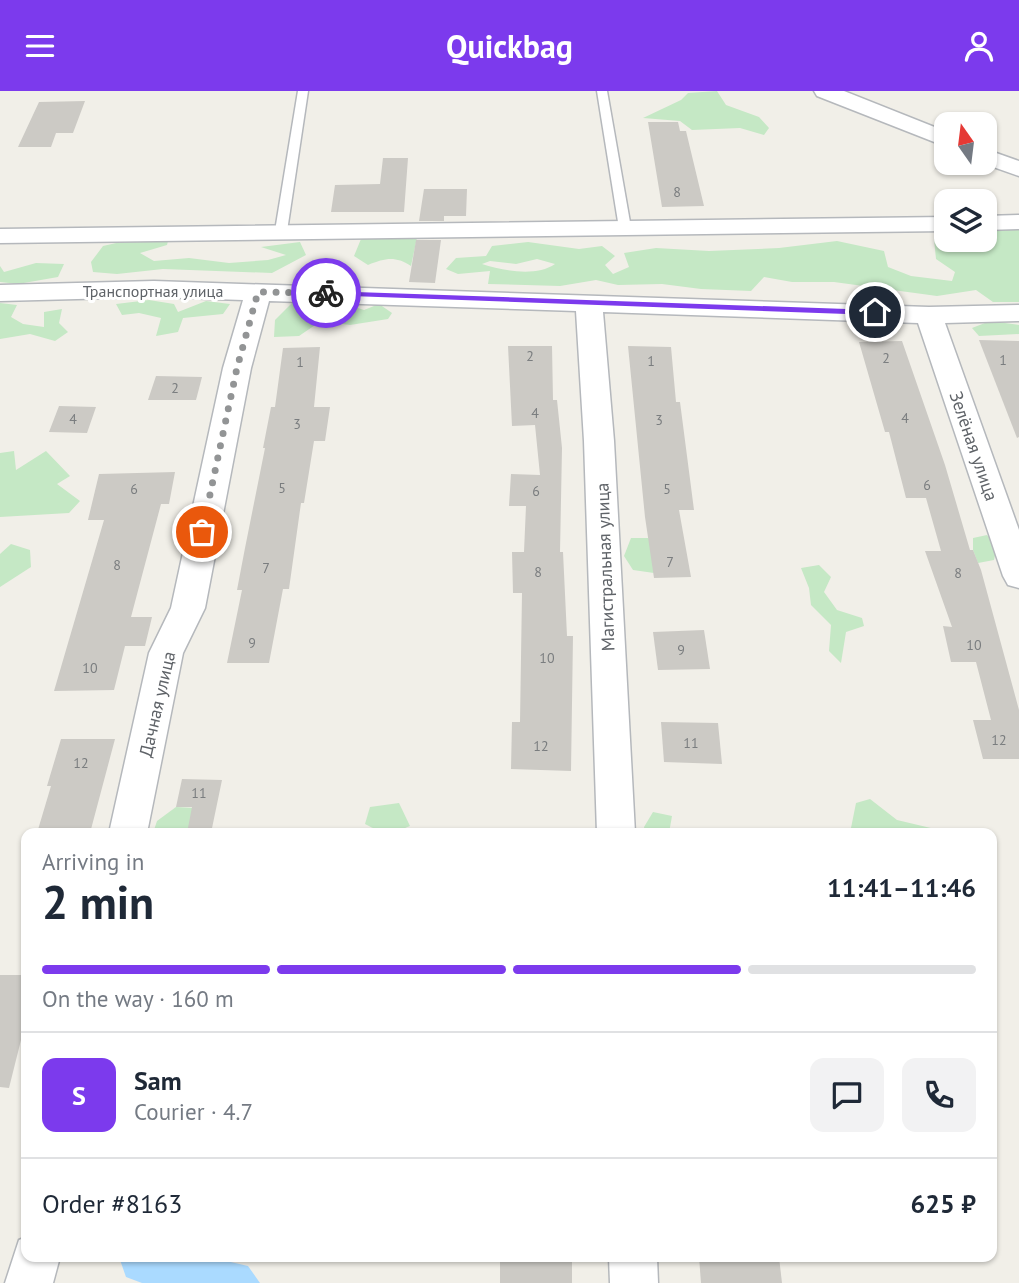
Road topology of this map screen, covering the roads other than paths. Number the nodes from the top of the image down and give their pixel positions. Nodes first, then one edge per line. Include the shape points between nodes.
1 (303, 91) edge
2 (602, 91) edge
3 (825, 91) edge
4 (934, 135) edge
5 (998, 161) edge
6 (1019, 169) edge
7 (1019, 222) edge
8 (997, 223) edge
9 (934, 224) edge
10 (625, 228) junction
11 (281, 231) junction
12 (0, 236) edge
13 (258, 292) junction
14 (0, 293) edge
15 (589, 302) junction
16 (1019, 313) edge
17 (929, 315) junction
18 (1019, 576) edge
19 (129, 828) edge
20 (616, 828) edge
21 (35, 1262) edge
22 (633, 1262) edge
23 (29, 1283) edge
24 (634, 1283) edge

1 - 11 lane
2 - 10 lane
3 - 4 street
5 - 6 street
7 - 8 street
9 - 10 street
10 - 11 street
11 - 12 street
13 - 14 street, Транспортная улица
13 - 15 street, Транспортная улица
13 - 19 street, Дачная улица via 234,380 188,608 166,653
15 - 17 street, Транспортная улица
15 - 20 street, Магистральная улица
16 - 17 street, Транспортная улица
17 - 18 street, Зелёная улица
21 - 23 street
22 - 24 street

